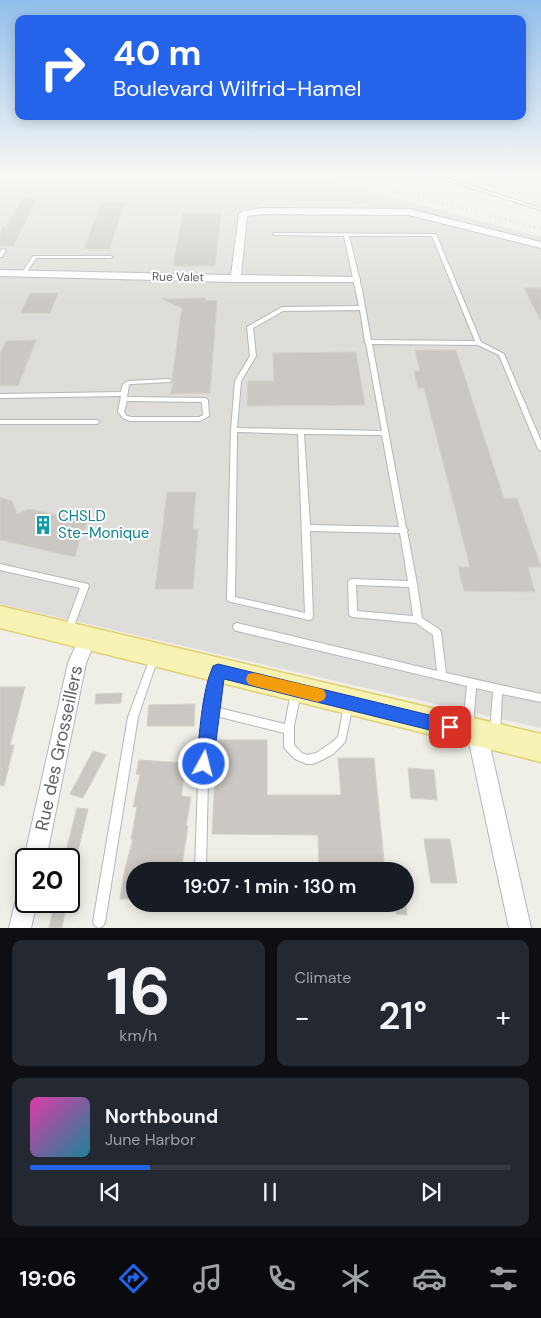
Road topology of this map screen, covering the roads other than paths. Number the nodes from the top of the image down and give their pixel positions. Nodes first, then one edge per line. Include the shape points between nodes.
1 (242, 218) edge
2 (434, 218) edge
3 (275, 234) dead end
4 (346, 235) junction
5 (541, 245) edge
6 (4, 250) dead end
7 (0, 256) edge
8 (111, 257) dead end
9 (0, 273) edge
10 (23, 274) junction
11 (235, 279) junction
12 (356, 280) junction
13 (361, 308) junction
14 (367, 342) junction
15 (479, 343) junction
16 (168, 381) dead end
17 (0, 396) edge
18 (124, 396) junction
19 (0, 422) edge
20 (97, 422) dead end
21 (234, 430) junction
22 (301, 432) junction
23 (384, 433) junction
24 (541, 449) edge
25 (306, 528) junction
26 (404, 530) junction
27 (0, 567) edge
28 (413, 584) junction
29 (0, 617) edge
30 (418, 620) junction
31 (237, 627) dead end
32 (77, 636) junction
33 (155, 655) junction
34 (218, 671) junction
35 (442, 676) junction
36 (472, 683) junction
37 (498, 689) junction
38 (297, 690) junction
39 (541, 698) edge
40 (212, 700) junction
41 (348, 702) junction
42 (288, 729) junction
43 (480, 734) junction
44 (541, 748) edge
45 (37, 848) edge
46 (200, 862) edge
47 (23, 913) edge
48 (99, 922) dead end
49 (20, 928) edge
50 (520, 928) edge

1 - 11 street
2 - 5 street
3 - 4 lane
4 - 12 lane
4 - 15 lane via 434,235
6 - 7 lane
8 - 10 lane via 34,256
9 - 10 street, Rue Valet
10 - 11 street, Rue Valet
11 - 12 street, Rue Valet
12 - 13 lane
13 - 14 lane
13 - 21 lane via 282,309 250,327 253,356 238,381
14 - 15 lane
14 - 23 lane
15 - 24 lane via 501,354
16 - 18 lane via 130,382 126,384
17 - 18 lane
18 - 18 lane via 121,412 130,419 200,419 206,416 205,400
19 - 20 lane
21 - 22 lane
21 - 25 lane via 231,599 309,616
22 - 23 lane
22 - 25 lane
23 - 26 lane
25 - 26 lane
26 - 28 lane
27 - 32 lane via 85,586
28 - 30 lane
28 - 30 lane via 352,582 353,614
29 - 32 main road
30 - 35 lane via 437,633
31 - 35 lane
32 - 33 main road
32 - 45 street, Rue des Grosseillers via 77,663
33 - 34 main road
33 - 48 lane via 133,717
34 - 38 main road
34 - 40 lane
35 - 36 lane
36 - 37 lane
36 - 43 lane
37 - 39 lane
37 - 43 lane
38 - 41 main road
38 - 42 lane
40 - 42 lane via 212,706 220,713
40 - 46 lane via 203,780
41 - 42 lane via 342,739 312,759 302,758 289,747
41 - 43 main road
43 - 44 main road
43 - 50 street
47 - 49 street

